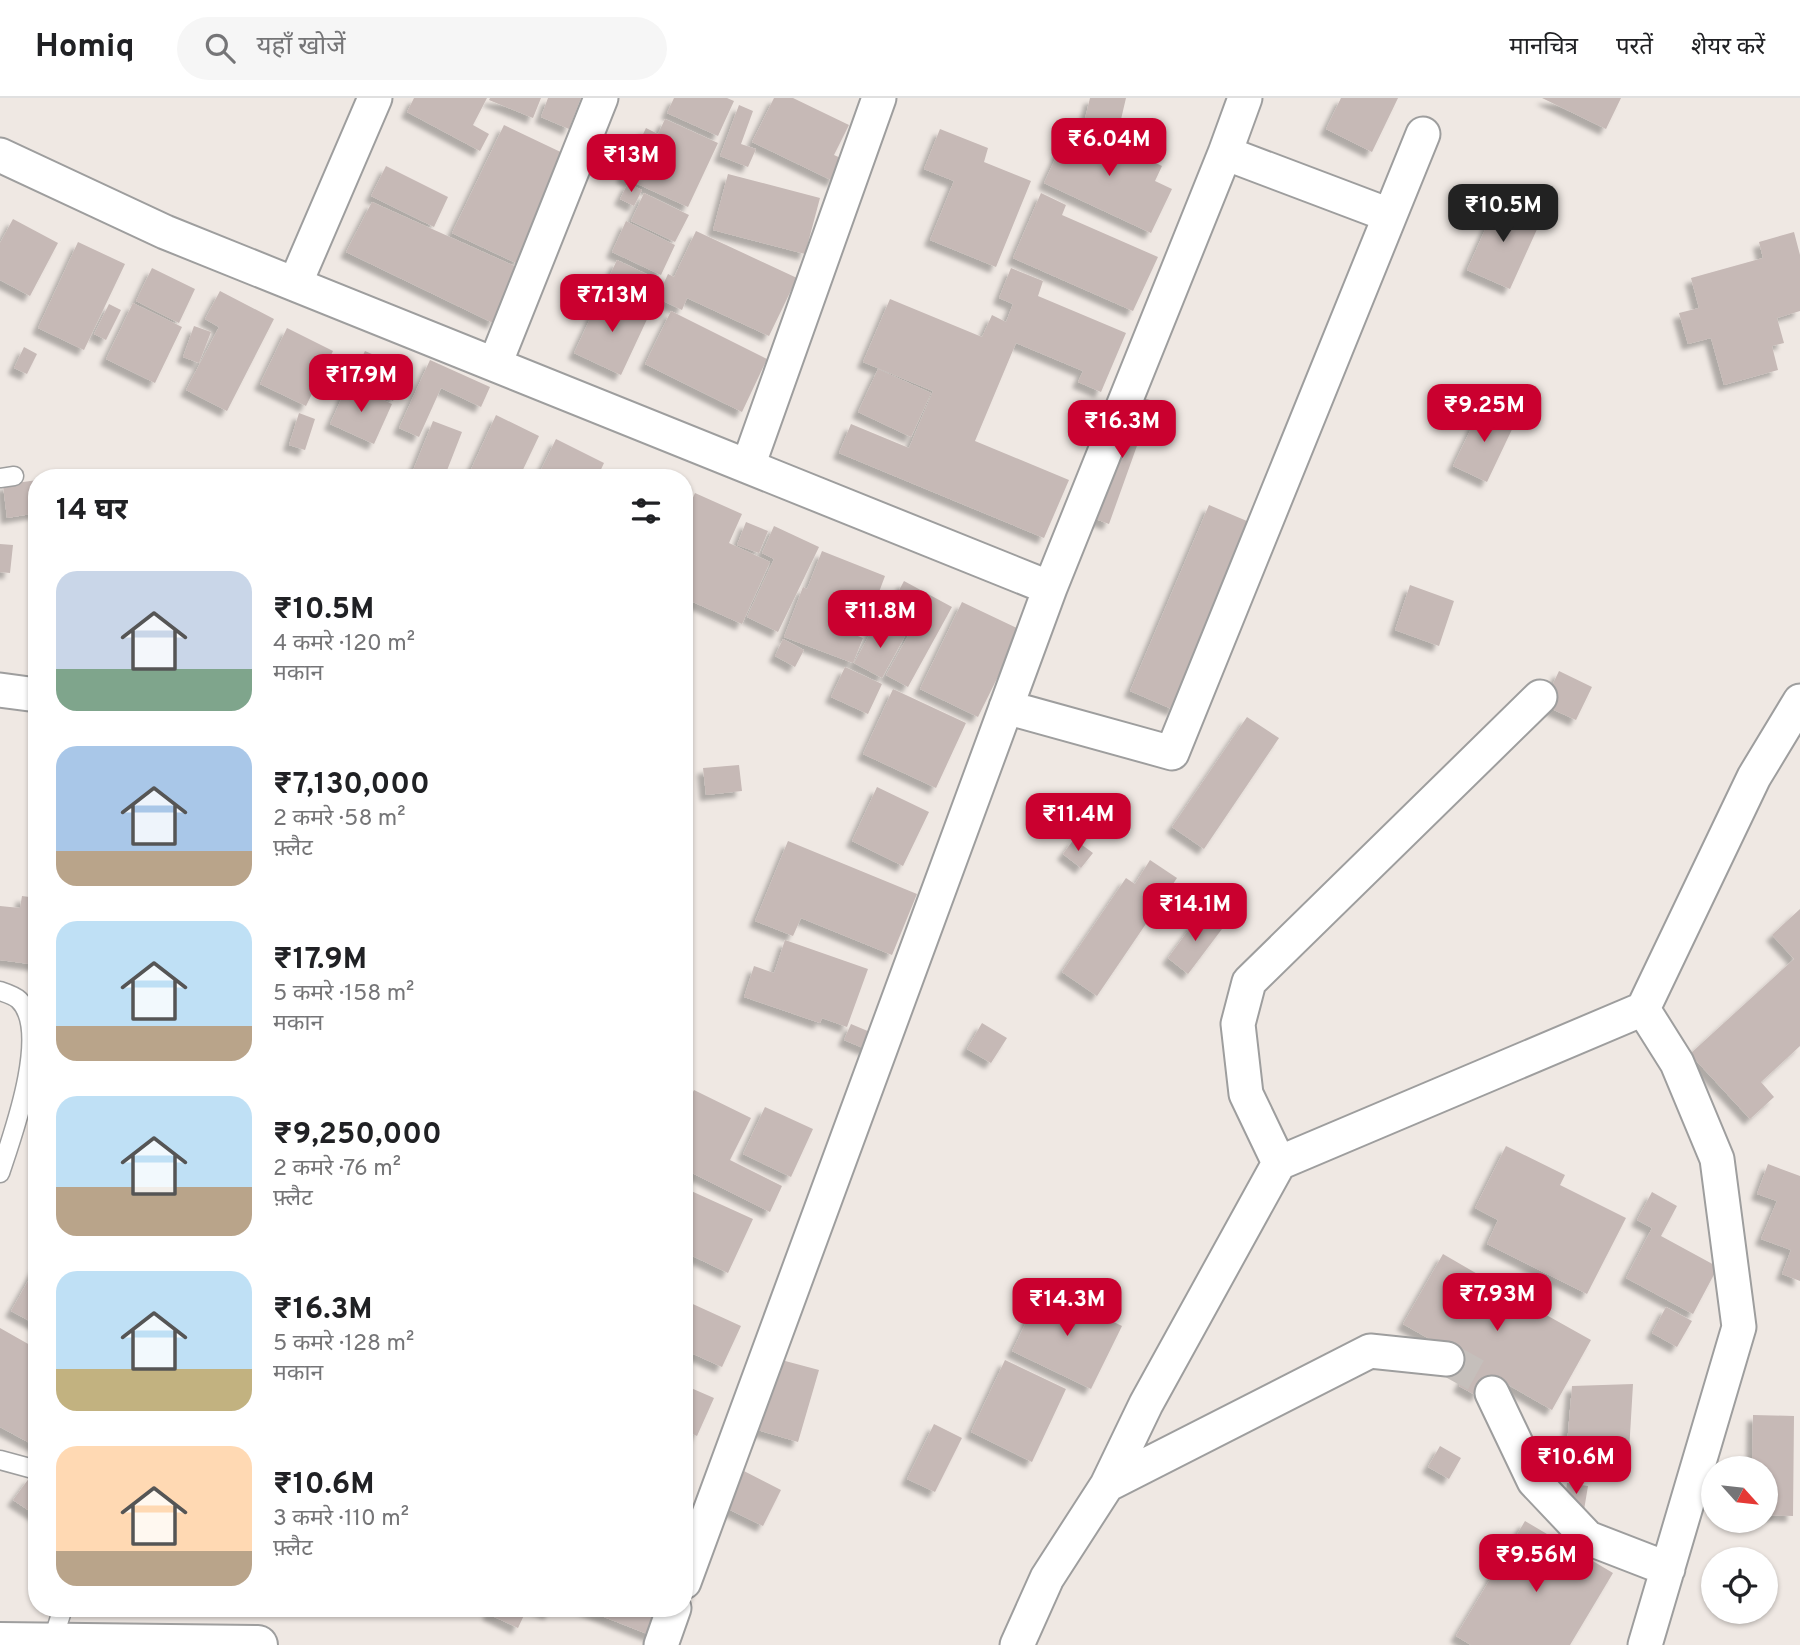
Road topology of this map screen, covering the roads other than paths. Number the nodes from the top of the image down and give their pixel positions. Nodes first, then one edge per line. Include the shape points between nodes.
1 (375, 98) edge
2 (601, 98) edge
3 (879, 98) edge
4 (1245, 98) edge
5 (1423, 134) dead end
6 (1225, 153) junction
7 (0, 155) edge
8 (1390, 215) junction
9 (295, 284) junction
10 (495, 364) junction
11 (748, 466) junction
12 (1050, 588) junction
13 (0, 690) edge
14 (28, 694) edge
15 (1540, 697) dead end
16 (1800, 701) edge
17 (1006, 707) junction
18 (0, 990) edge
19 (1643, 1009) junction
20 (28, 1018) edge
21 (28, 1075) edge
22 (1279, 1163) junction
23 (0, 1173) edge
24 (1447, 1359) tunnel mouth
25 (1492, 1393) tunnel mouth
26 (0, 1460) edge
27 (28, 1467) edge
28 (1107, 1485) junction
29 (693, 1558) edge
30 (1668, 1569) junction
31 (671, 1617) edge
32 (57, 1625) edge
33 (0, 1642) edge
34 (258, 1645) edge
35 (661, 1645) edge
36 (1017, 1645) edge
37 (1646, 1645) edge

1 - 9 street
2 - 10 street
3 - 11 street
4 - 6 street
5 - 8 street
6 - 8 street
6 - 12 street
7 - 9 street via 165,232
8 - 17 street via 1172,753
9 - 10 street
10 - 11 street
11 - 12 street
12 - 17 street
13 - 14 street
15 - 22 street via 1249,982 1238,1024 1246,1094
16 - 19 street via 1754,776
17 - 29 street
18 - 20 lane via 20,1001
19 - 22 street
19 - 30 street via 1676,1063 1717,1159 1739,1328
21 - 23 lane
22 - 28 street via 1146,1404
24 - 28 street via 1370,1351
25 - 30 street via 1534,1481 1588,1538
26 - 27 lane
28 - 36 street via 1047,1578
30 - 37 street
31 - 35 street
32 - 33 street
32 - 34 street

